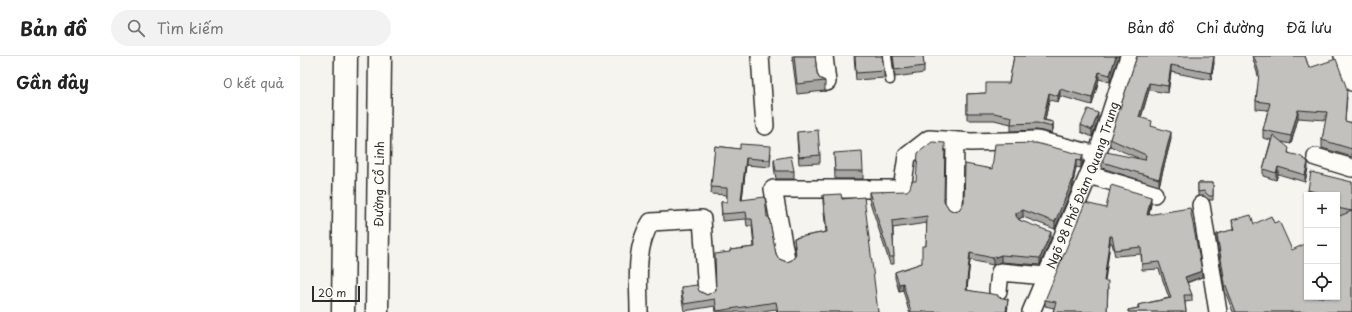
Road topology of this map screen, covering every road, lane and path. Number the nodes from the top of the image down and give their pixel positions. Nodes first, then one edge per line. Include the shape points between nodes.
1 (346, 56) edge
2 (380, 56) edge
3 (760, 56) edge
4 (824, 56) edge
5 (887, 56) edge
6 (1129, 56) edge
7 (1343, 56) edge
8 (890, 80) dead end
9 (827, 82) dead end
10 (1352, 82) edge
11 (765, 126) dead end
12 (955, 141) junction
13 (1097, 155) junction
14 (1316, 157) dead end
15 (1352, 168) edge
16 (1089, 175) junction
17 (1154, 194) dead end
18 (1201, 205) dead end
19 (954, 208) dead end
20 (786, 259) dead end
21 (1046, 276) junction
22 (998, 291) dead end
23 (707, 292) dead end
24 (342, 312) edge
25 (377, 312) edge
26 (639, 312) edge
27 (1031, 312) edge
28 (1218, 312) edge

1 - 24 main road
2 - 25 main road, Đường Cổ Linh
3 - 11 street
4 - 9 street
5 - 8 lane
6 - 13 street, Ngõ 98 Phố Đàm Quang Trung
7 - 10 street
12 - 13 street via 1037,140
12 - 19 street
12 - 20 street via 929,139 907,156 902,189 773,189
13 - 16 street, Ngõ 98 Phố Đàm Quang Trung
14 - 15 street
16 - 17 street
16 - 21 street, Ngõ 98 Phố Đàm Quang Trung via 1059,237
18 - 28 street
21 - 22 street via 1000,272
21 - 27 street, Ngõ 98 Phố Đàm Quang Trung
23 - 26 street via 702,219 651,222 641,244

